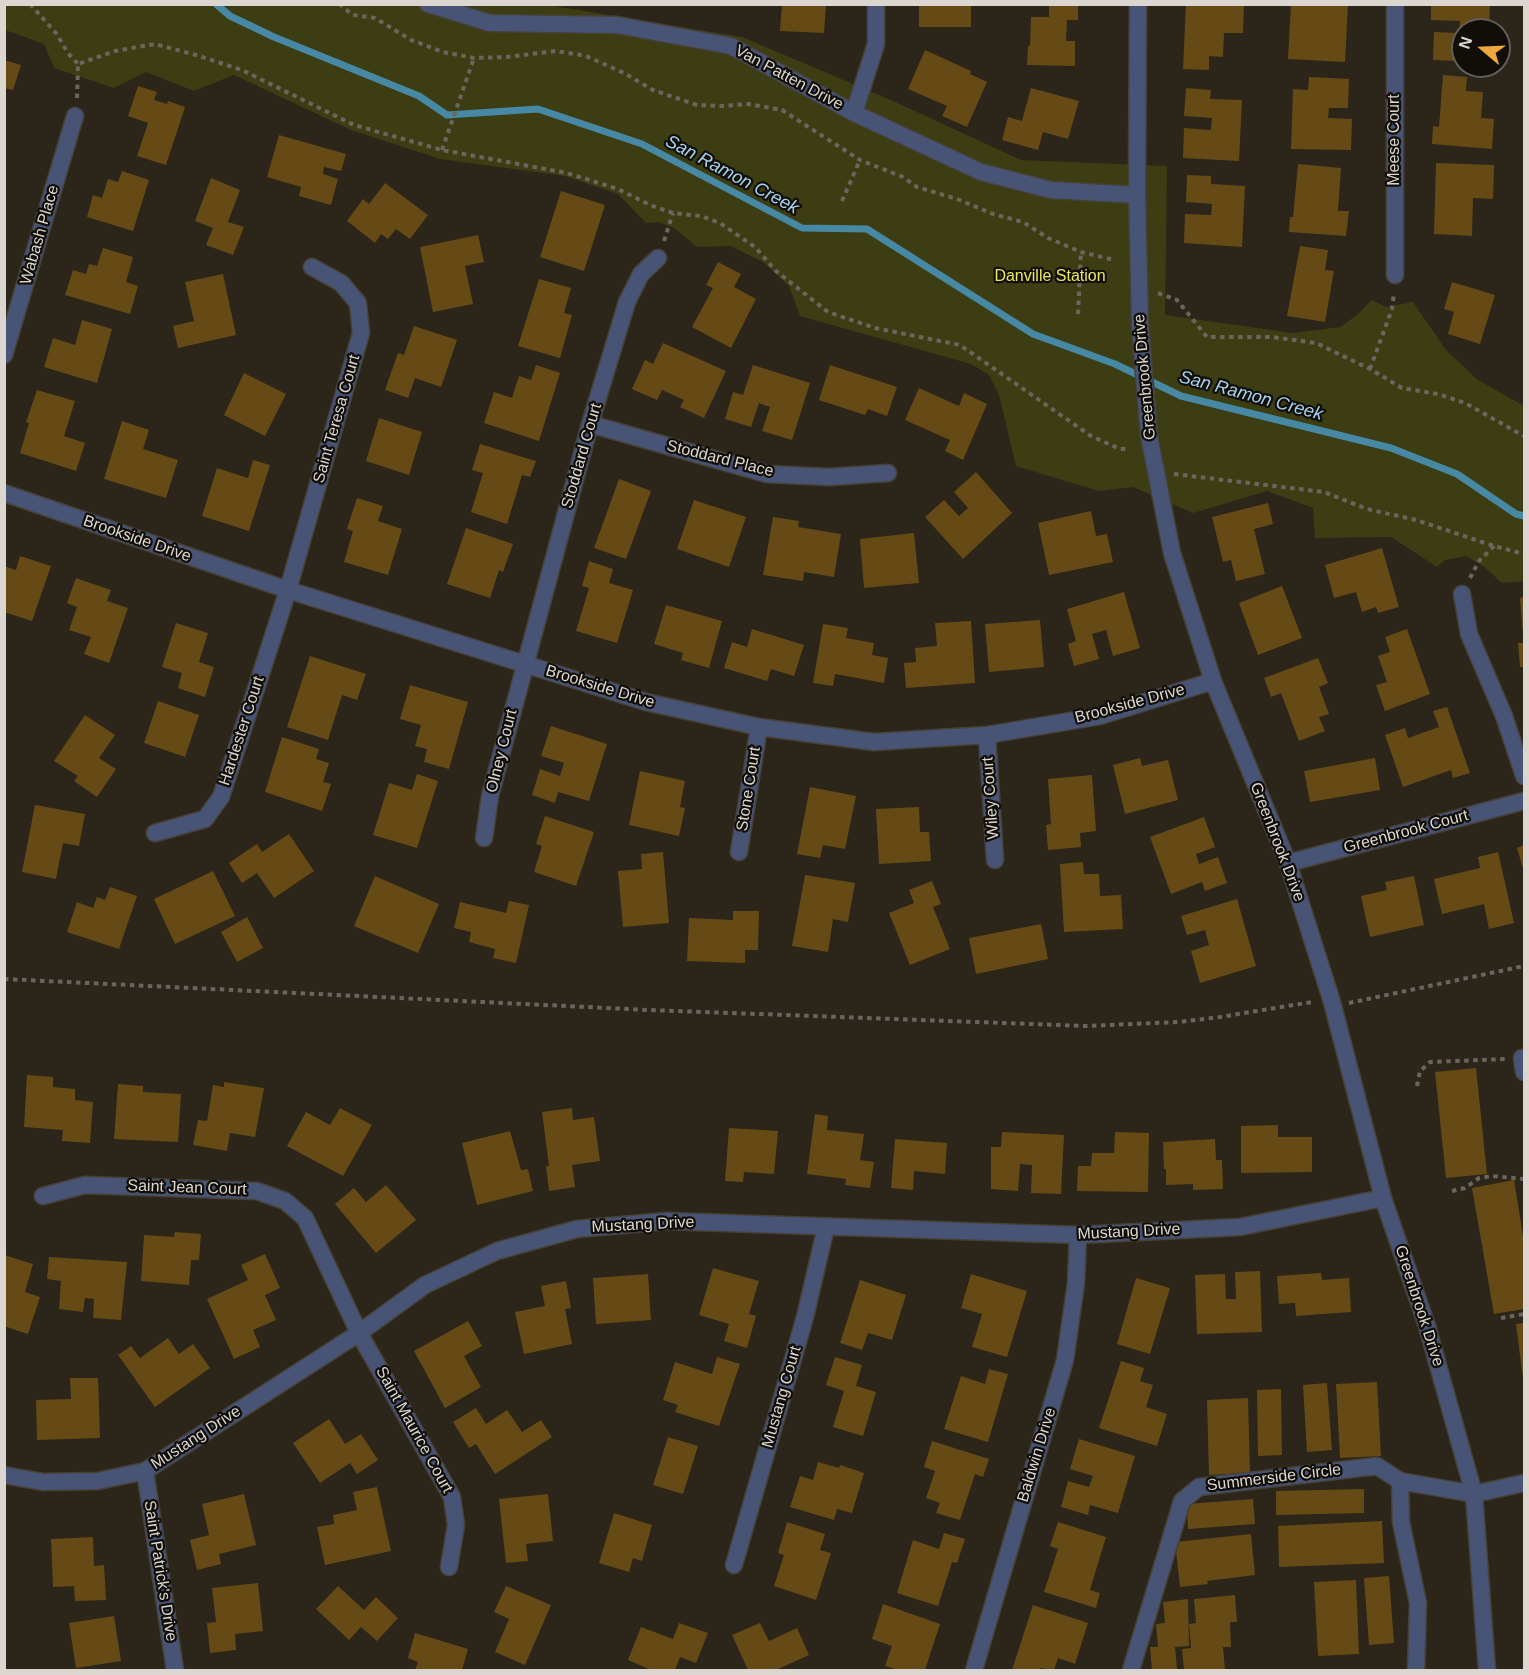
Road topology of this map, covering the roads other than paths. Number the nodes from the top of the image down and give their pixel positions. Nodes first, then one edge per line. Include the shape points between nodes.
1 (428, 4) edge
2 (876, 4) edge
3 (1138, 4) edge
4 (1395, 4) edge
5 (854, 112) junction
6 (75, 116) road end
7 (1137, 195) junction
8 (658, 258) road end
9 (312, 267) dead end
10 (1395, 275) road end
11 (4, 355) edge
12 (590, 423) junction
13 (888, 473) dead end
14 (4, 493) edge
15 (288, 590) junction
16 (1462, 594) road end
17 (524, 664) junction
18 (1213, 681) junction
19 (759, 727) junction
20 (987, 735) junction
21 (1524, 776) edge
22 (1524, 801) edge
23 (155, 833) dead end
24 (484, 838) dead end
25 (739, 852) dead end
26 (995, 860) dead end
27 (1288, 863) junction
28 (43, 1196) dead end
29 (1383, 1198) junction
30 (826, 1227) junction
31 (1078, 1235) junction
32 (359, 1333) junction
33 (145, 1471) junction
34 (4, 1475) edge
35 (1400, 1481) junction
36 (1524, 1483) edge
37 (1474, 1494) junction
38 (734, 1565) dead end
39 (449, 1567) dead end
40 (175, 1671) edge
41 (974, 1671) edge
42 (1131, 1671) edge
43 (1416, 1671) edge
44 (1487, 1671) edge

1 - 5 street, Van Patten Drive via 490,23 617,25 731,46
2 - 5 street via 876,44
3 - 7 street, Greenbrook Drive
4 - 10 street, Meese Court
5 - 7 street, Van Patten Drive via 981,172 1051,190
6 - 11 street, Wabash Place
7 - 18 street, Greenbrook Drive via 1140,324 1149,436 1172,553
8 - 12 street, Stoddard Court via 641,274 627,302
9 - 15 street, Saint Teresa Court via 341,283 358,303 361,333
12 - 13 street, Stoddard Place via 767,474 829,477
12 - 17 street, Stoddard Court
14 - 15 street, Brookside Drive
15 - 17 street, Brookside Drive
15 - 23 street, Hardester Court via 221,797 205,819
16 - 21 street via 1469,634 1504,716
17 - 19 street, Brookside Drive via 646,702
17 - 24 street, Olney Court via 490,796
18 - 20 street, Brookside Drive via 1100,716
18 - 27 street, Greenbrook Drive
19 - 20 street, Brookside Drive via 874,742
19 - 25 street, Stone Court
20 - 26 street, Wiley Court
22 - 27 street, Greenbrook Court
27 - 29 street, Greenbrook Drive via 1332,1002
28 - 32 street, Saint Jean Court via 85,1185 257,1191 285,1201 305,1218
29 - 31 street, Mustang Drive via 1240,1227
29 - 37 street, Greenbrook Drive via 1427,1326
30 - 31 street, Mustang Drive
30 - 32 street, Mustang Drive via 667,1221 577,1229 497,1251 425,1285
30 - 38 street, Mustang Court via 805,1317
31 - 41 street, Baldwin Drive via 1065,1360
32 - 33 street, Mustang Drive
32 - 39 street, Saint Maurice Court via 452,1497 456,1525
33 - 34 street, Mustang Drive via 98,1481 43,1482
33 - 40 street, Saint Patrick's Drive
35 - 37 street, Summerside Circle
35 - 42 street, Summerside Circle via 1377,1466 1199,1487 1182,1501
35 - 43 street via 1401,1522 1418,1603
36 - 37 street
37 - 44 street, Greenbrook Drive

